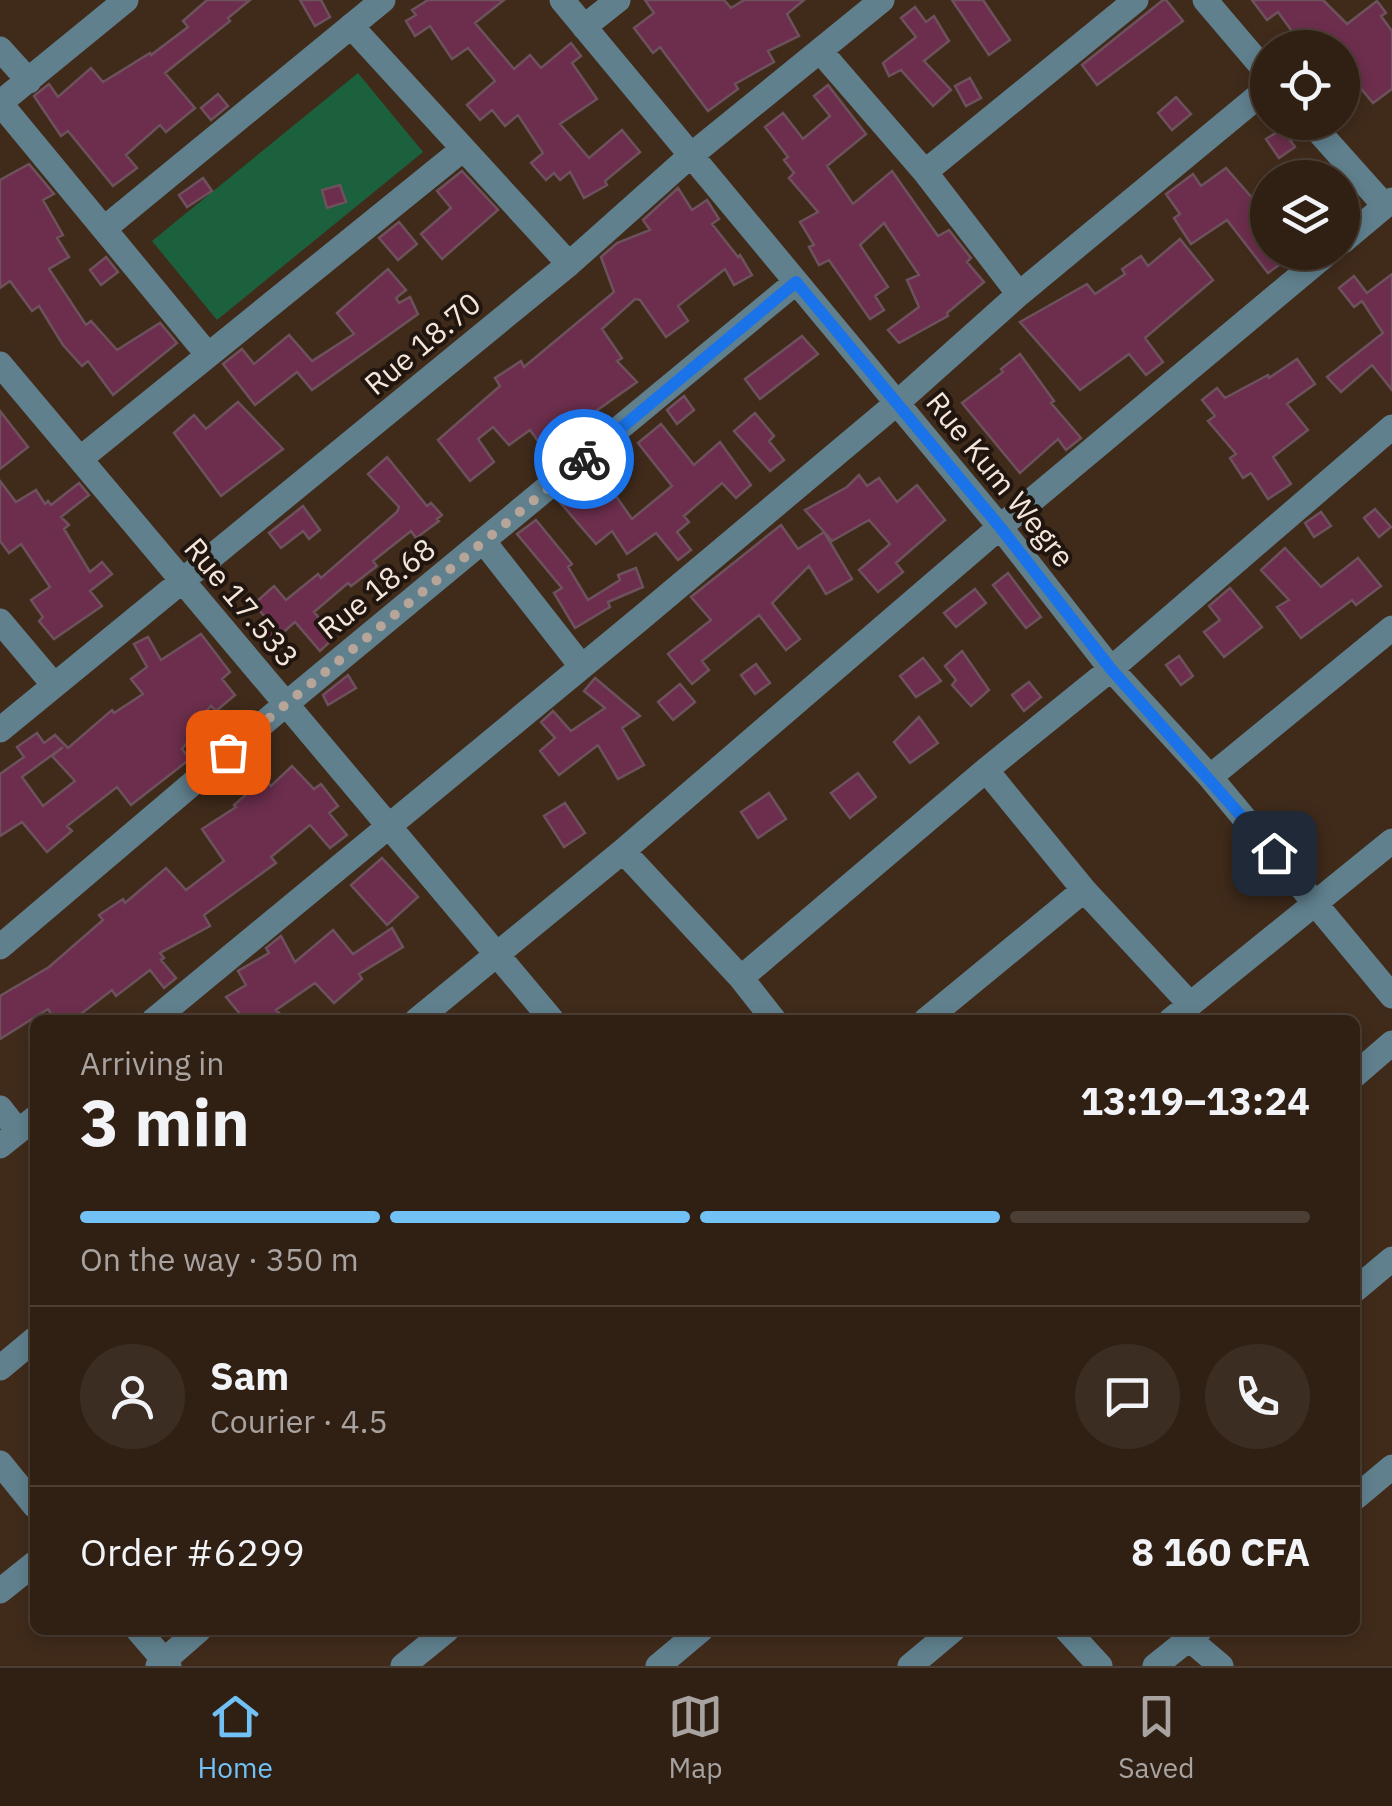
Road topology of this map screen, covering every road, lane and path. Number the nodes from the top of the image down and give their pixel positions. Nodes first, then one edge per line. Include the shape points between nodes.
1 (126, 0) edge
2 (382, 0) edge
3 (562, 0) edge
4 (618, 0) edge
5 (882, 0) edge
6 (1136, 0) edge
7 (1205, 0) edge
8 (351, 26) junction
9 (584, 27) junction
10 (0, 49) edge
11 (821, 52) junction
12 (1250, 53) edge
13 (29, 81) junction
14 (0, 103) edge
15 (1250, 103) edge
16 (1327, 140) edge
17 (463, 149) junction
18 (689, 156) junction
19 (925, 172) junction
20 (1388, 203) edge
21 (1360, 227) edge
22 (106, 228) junction
23 (569, 264) junction
24 (1307, 270) edge
25 (796, 282) junction
26 (1018, 294) junction
27 (208, 356) junction
28 (0, 364) edge
29 (897, 403) junction
30 (1392, 426) edge
31 (80, 459) junction
32 (1000, 527) junction
33 (484, 542) junction
34 (183, 582) junction
35 (0, 621) edge
36 (1392, 628) edge
37 (582, 667) junction
38 (1111, 669) junction
39 (54, 685) junction
40 (286, 704) junction
41 (0, 730) edge
42 (986, 770) junction
43 (1210, 777) junction
44 (388, 827) junction
45 (1392, 841) edge
46 (623, 852) junction
47 (1084, 890) junction
48 (1317, 903) junction
49 (0, 946) edge
50 (497, 954) junction
51 (741, 978) junction
52 (1392, 996) edge
53 (1181, 1012) edge
54 (160, 1015) edge
55 (423, 1015) edge
56 (548, 1015) edge
57 (770, 1015) edge
58 (932, 1015) edge
59 (1392, 1043) edge
60 (1360, 1071) edge
61 (0, 1108) edge
62 (18, 1132) edge
63 (1392, 1259) edge
64 (1360, 1286) edge
65 (30, 1342) edge
66 (0, 1368) edge
67 (0, 1463) edge
68 (1392, 1466) edge
69 (1360, 1494) edge
70 (30, 1500) edge
71 (30, 1567) edge
72 (0, 1591) edge
73 (142, 1635) edge
74 (194, 1635) edge
75 (441, 1635) edge
76 (696, 1635) edge
77 (947, 1635) edge
78 (1072, 1635) edge
79 (1195, 1635) edge
80 (163, 1664) edge
81 (404, 1666) edge
82 (658, 1666) edge
83 (910, 1666) edge
84 (1100, 1666) edge
85 (1155, 1666) edge
86 (1221, 1666) edge

1 - 13 street
2 - 8 street
3 - 9 street, Rue Kum Wegre
4 - 9 street
5 - 11 street, Rue 18.70
6 - 19 street
7 - 12 street
8 - 17 street
8 - 22 street
9 - 18 street, Rue Kum Wegre
10 - 13 street
11 - 18 street, Rue 18.70
11 - 19 street
13 - 14 street
14 - 22 street
15 - 26 street
16 - 20 street
17 - 23 street
17 - 27 street
18 - 23 street, Rue 18.70
18 - 25 street, Rue Kum Wegre
19 - 26 street
20 - 21 street
22 - 27 street
23 - 34 street, Rue 18.70
24 - 32 street
25 - 29 street, Rue Kum Wegre
25 - 33 street, Rue 18.68
26 - 29 street
27 - 31 street
28 - 31 street, Rue 17.533
29 - 32 street, Rue Kum Wegre
29 - 37 street
30 - 38 street
31 - 34 street, Rue 17.533
32 - 38 street, Rue Kum Wegre
32 - 46 street
33 - 37 street
33 - 40 street, Rue 18.68
34 - 39 street, Rue 18.70
34 - 40 street, Rue 17.533
35 - 39 street
36 - 43 street
37 - 44 street
38 - 42 street
38 - 43 street, Rue Kum Wegre
39 - 41 street, Rue 18.70
40 - 44 street, Rue 17.533
40 - 49 street, Rue 18.68
42 - 47 street
42 - 51 street
43 - 48 street, Rue Kum Wegre
44 - 50 street, Rue 17.533
44 - 54 street
45 - 48 street
46 - 50 street
46 - 51 street
47 - 53 street
47 - 58 street
48 - 52 street, Rue Kum Wegre
48 - 53 street
50 - 55 street
50 - 56 street, Rue 17.533
51 - 57 street
59 - 60 street
61 - 62 street
63 - 64 street
65 - 66 street
67 - 70 street
68 - 69 street
71 - 72 street
73 - 80 street
74 - 80 street
75 - 81 street
76 - 82 street
77 - 83 street
78 - 84 street
79 - 85 street
79 - 86 street

